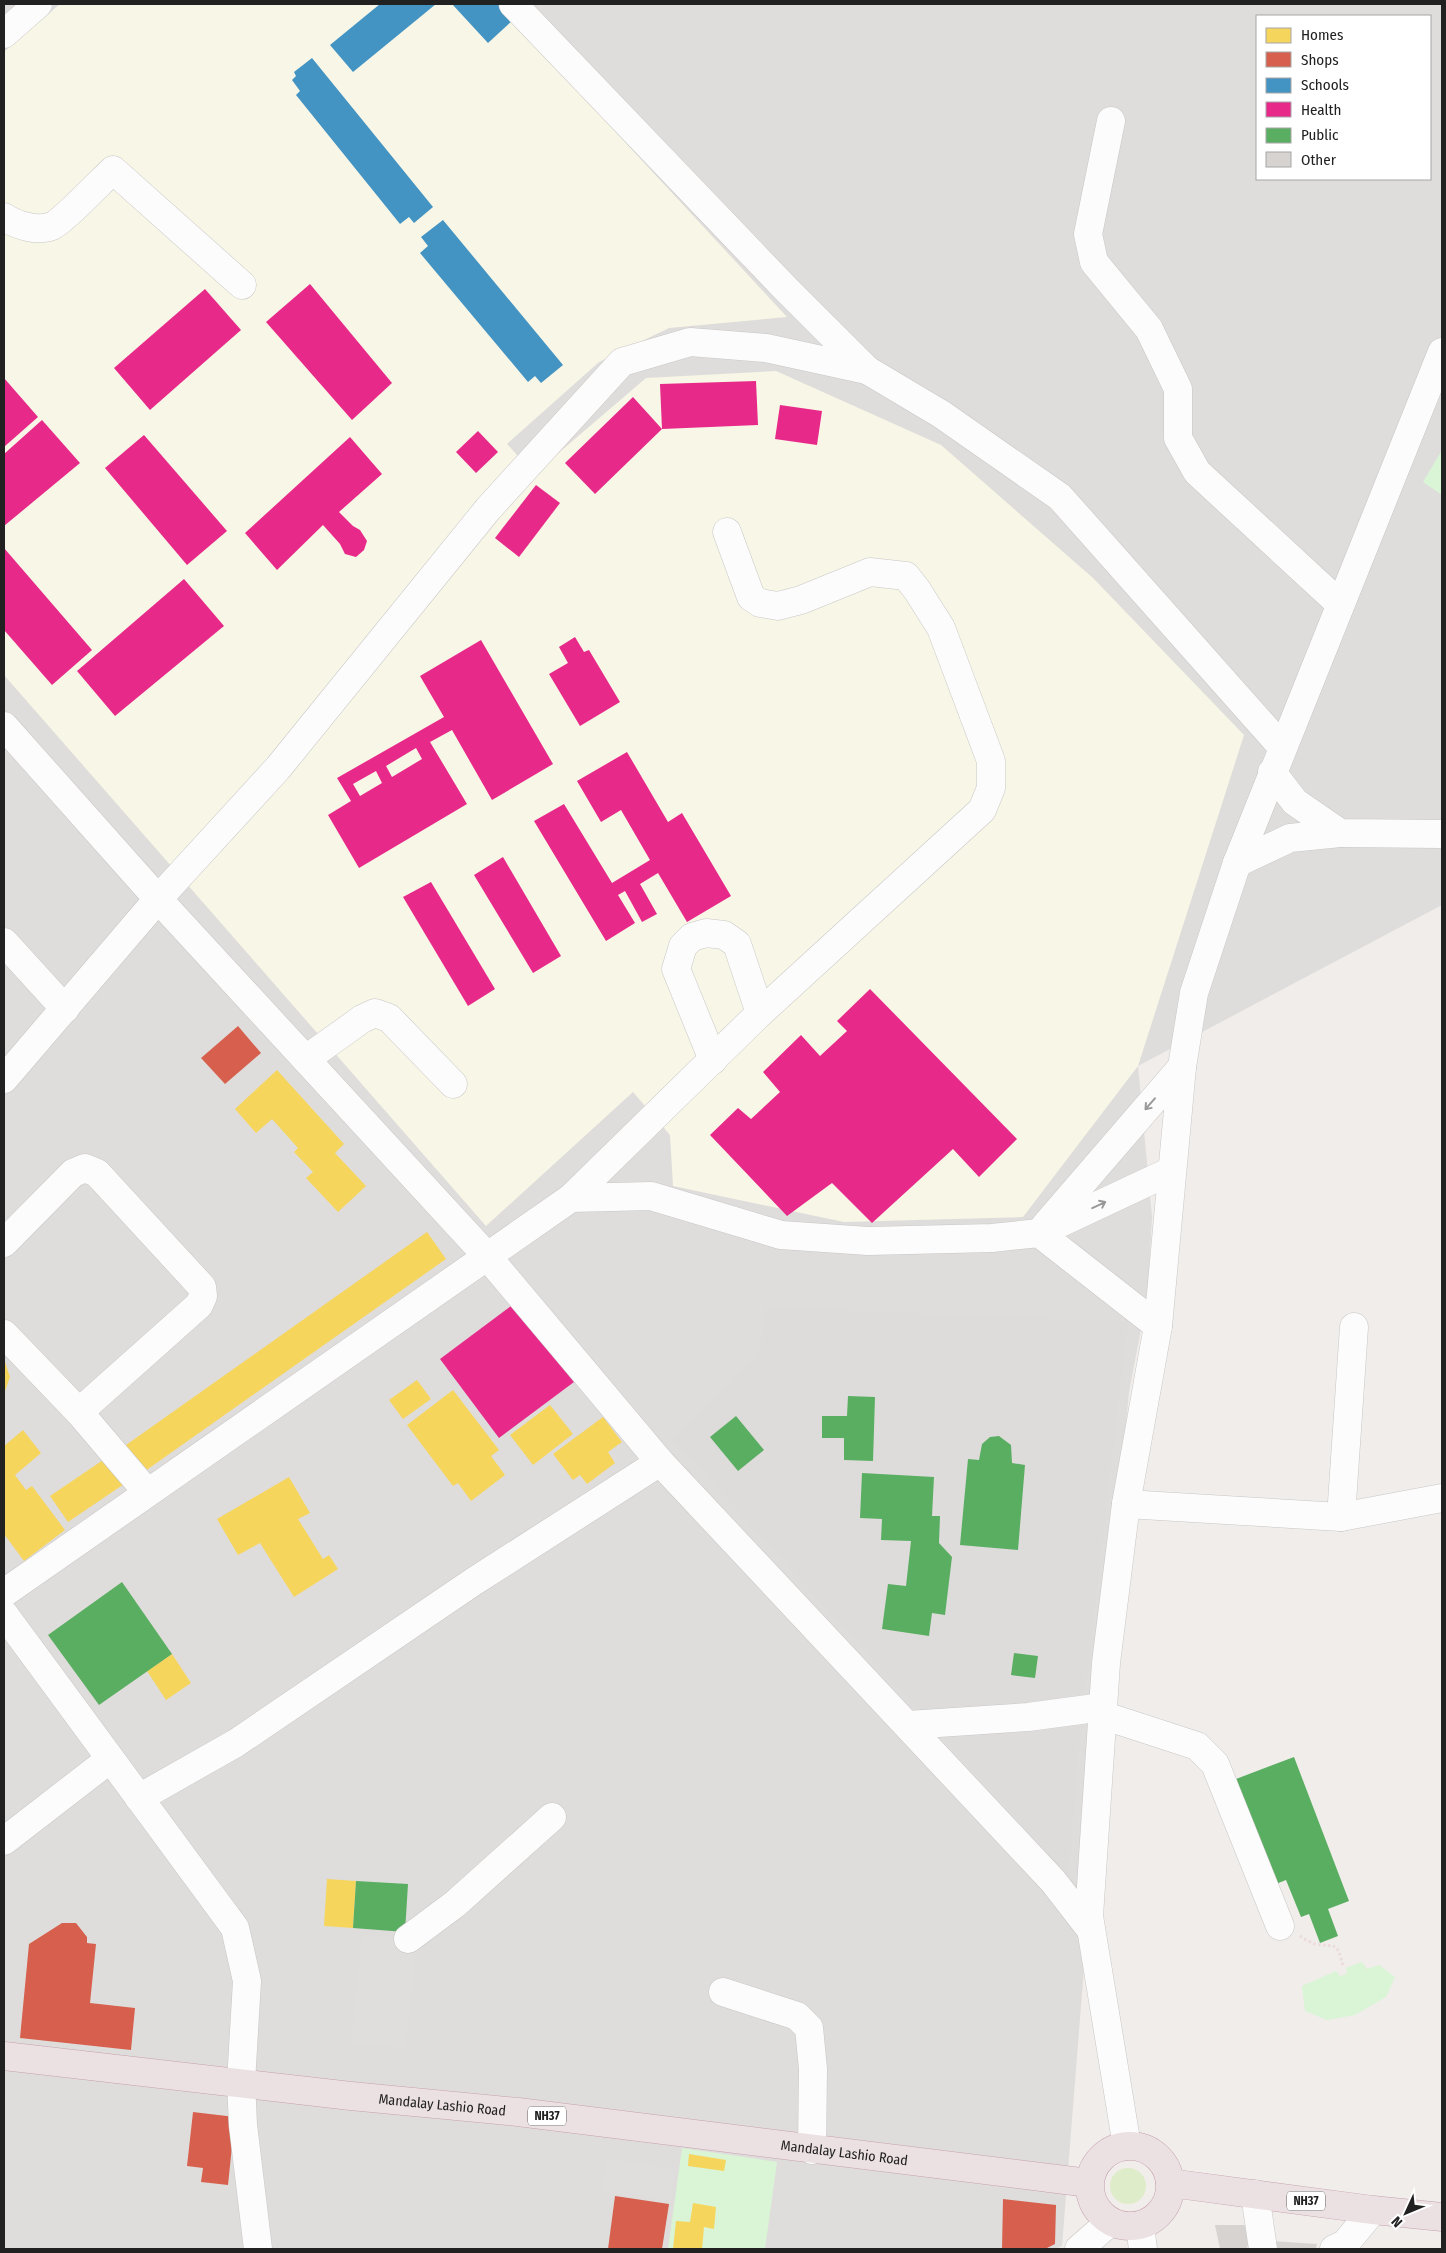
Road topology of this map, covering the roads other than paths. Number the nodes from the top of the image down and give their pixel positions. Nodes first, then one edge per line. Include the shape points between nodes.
1 (38, 4) edge
2 (526, 8) edge
3 (4, 34) edge
4 (1111, 121) dead end
5 (4, 217) edge
6 (242, 285) dead end
7 (1442, 352) edge
8 (867, 370) junction
9 (726, 532) dead end
10 (1340, 604) junction
11 (4, 726) edge
12 (1277, 760) junction
13 (1340, 833) junction
14 (1442, 834) edge
15 (1237, 863) junction
16 (158, 898) junction
17 (4, 942) edge
18 (65, 1009) junction
19 (760, 1014) junction
20 (306, 1060) junction
21 (713, 1060) junction
22 (1182, 1067) junction
23 (4, 1079) edge
24 (453, 1084) dead end
25 (1171, 1172) junction
26 (571, 1198) junction
27 (1039, 1233) junction
28 (4, 1242) edge
29 (487, 1256) junction
30 (1158, 1326) junction
31 (1354, 1328) dead end
32 (4, 1334) edge
33 (79, 1412) junction
34 (660, 1462) junction
35 (147, 1492) junction
36 (1442, 1498) edge
37 (1126, 1504) junction
38 (1341, 1517) junction
39 (7, 1584) edge
40 (4, 1614) edge
41 (1103, 1711) junction
42 (908, 1725) junction
43 (110, 1759) junction
44 (139, 1798) junction
45 (552, 1817) dead end
46 (4, 1841) edge
47 (1280, 1926) road end
48 (1090, 1930) junction
49 (408, 1939) dead end
50 (723, 1992) dead end
51 (4, 2056) edge
52 (241, 2082) junction
53 (1128, 2146) junction
54 (812, 2150) junction
55 (1089, 2183) junction
56 (1170, 2183) junction
57 (1255, 2194) junction
58 (1373, 2210) junction
59 (1442, 2217) edge
60 (1110, 2222) junction
61 (1141, 2237) edge
62 (258, 2249) edge
63 (1079, 2249) edge
64 (1263, 2249) edge
65 (1334, 2249) edge

1 - 3 street
2 - 8 street via 777,280
4 - 10 street via 1088,234 1094,262 1149,329 1174,380 1178,389 1178,438 1196,472
5 - 6 street via 15,224 37,228 53,226 113,170
7 - 10 street
8 - 12 street via 941,414 1060,497
8 - 16 street via 766,348 690,342 622,362 488,509 278,768
9 - 19 street via 751,597 760,603 778,606 802,600 870,572 906,576 941,628 991,761 991,788 982,810
10 - 12 street
11 - 16 street
12 - 13 street via 1295,802
12 - 15 street
13 - 14 street
13 - 15 street via 1290,838
15 - 22 street via 1194,993
16 - 18 street
16 - 20 street
17 - 18 street
18 - 23 street
19 - 21 street
19 - 21 street via 737,944 724,934 706,933 692,937 683,946 676,969
20 - 24 street via 362,1018 375,1013 389,1018
20 - 29 street
21 - 26 street
22 - 25 street
22 -> 27 street
27 -> 25 street
25 - 30 street
26 - 27 street via 651,1196 780,1235 868,1241 992,1238
26 - 29 street
27 - 30 street
28 - 33 street via 73,1173 85,1168 97,1173 202,1287 199,1305
29 - 34 street
29 - 35 street
30 - 37 street
31 - 38 street
32 - 33 street
33 - 35 street
34 - 42 street
34 - 44 street via 473,1582 236,1743
35 - 39 street
36 - 38 street
37 - 38 street
37 - 41 street
40 - 43 street
41 - 42 street
41 - 47 street via 1197,1746 1215,1764
41 - 48 street
42 - 48 street via 1053,1882
43 - 44 street
43 - 46 street
44 - 52 street via 235,1928 247,1981
45 - 49 street via 455,1904
48 - 53 street
50 - 54 street via 797,2016 809,2028 813,2069
51 - 52 highway, Mandalay Lashio Road / NH37
52 - 54 highway, Mandalay Lashio Road / NH37 via 518,2112
52 - 62 street via 242,2124
53 - 55 highway via 1111,2151 1097,2162
53 - 56 highway via 1140,2147 1156,2156 1167,2171
54 - 55 highway, Mandalay Lashio Road / NH37
55 - 60 highway via 1094,2205
56 - 57 highway, NH37
56 - 61 highway via 1169,2194 1159,2214
57 - 58 highway, NH37
57 - 64 street
58 - 59 highway, NH37
58 - 65 street via 1345,2244
60 - 61 highway
60 - 63 street

